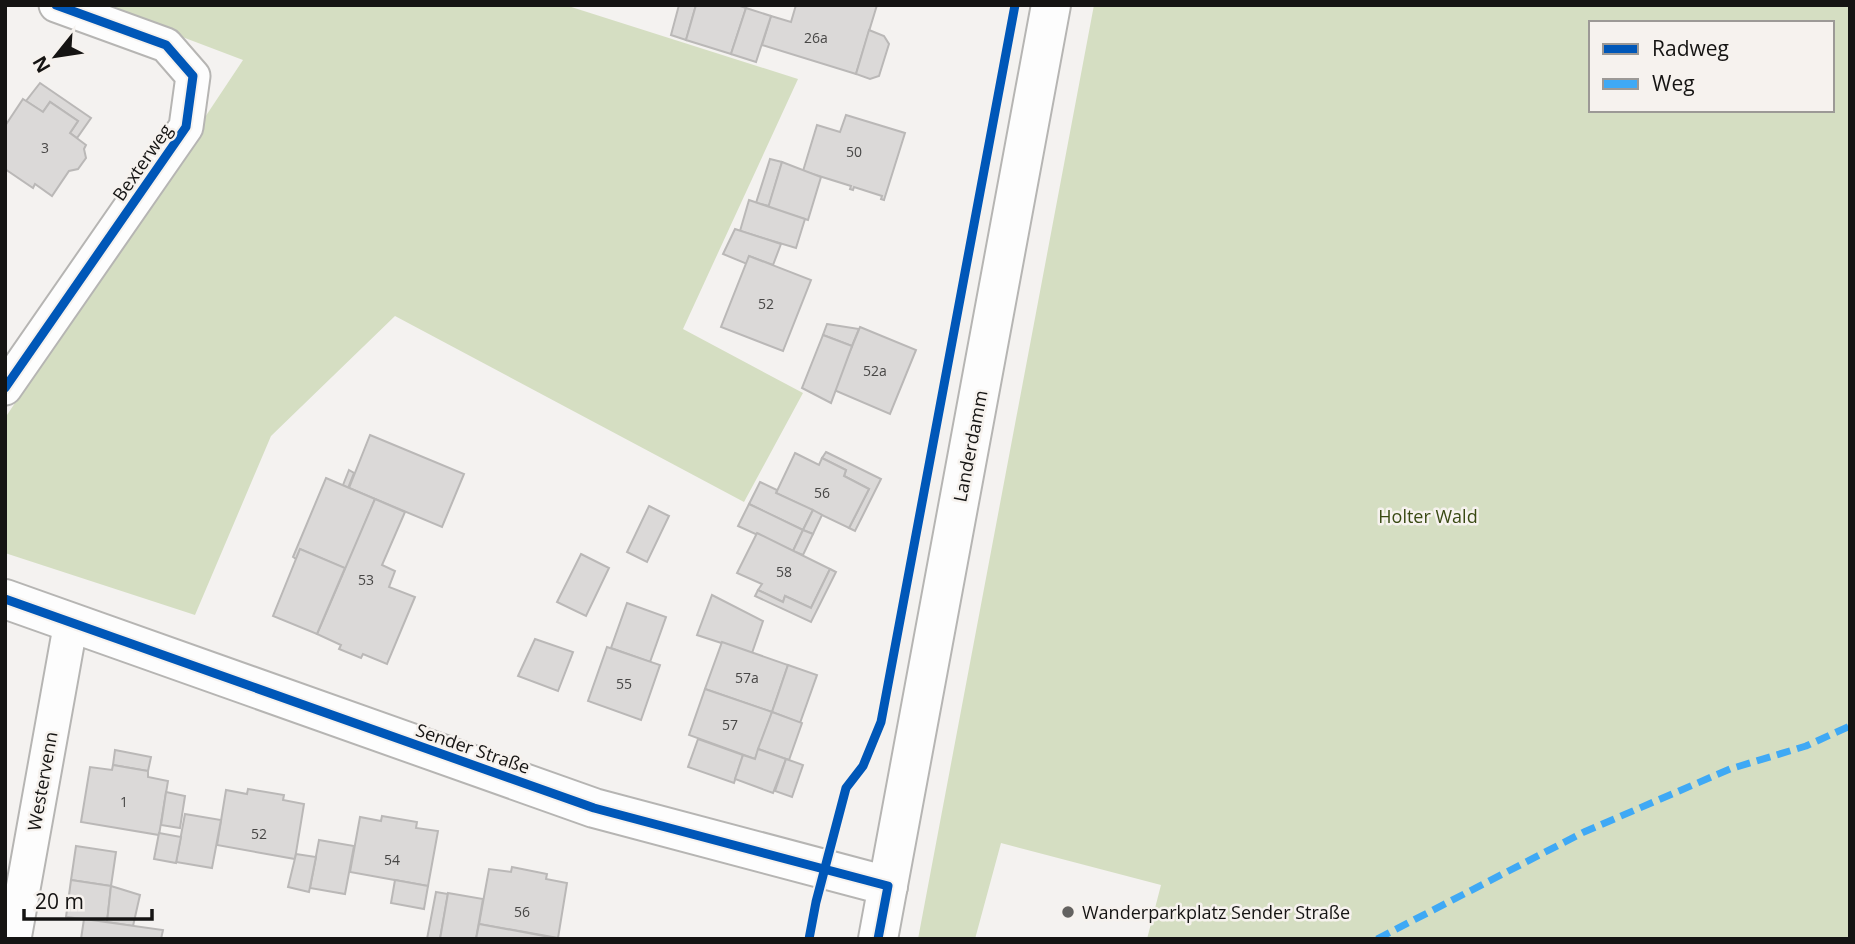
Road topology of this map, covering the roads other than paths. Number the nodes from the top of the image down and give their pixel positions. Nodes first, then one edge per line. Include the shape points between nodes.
1 (56, 5) edge
2 (1051, 5) edge
3 (5, 387) edge
4 (5, 599) edge
5 (71, 622) junction
6 (888, 886) junction
7 (14, 939) edge
8 (878, 939) edge

1 - 3 street, Bexterweg via 166,46 193,76 186,127
2 - 6 main road, Landerdamm
4 - 5 main road, Sender Straße
5 - 6 main road, Sender Straße via 594,808
5 - 7 street, Westervenn
6 - 8 main road

